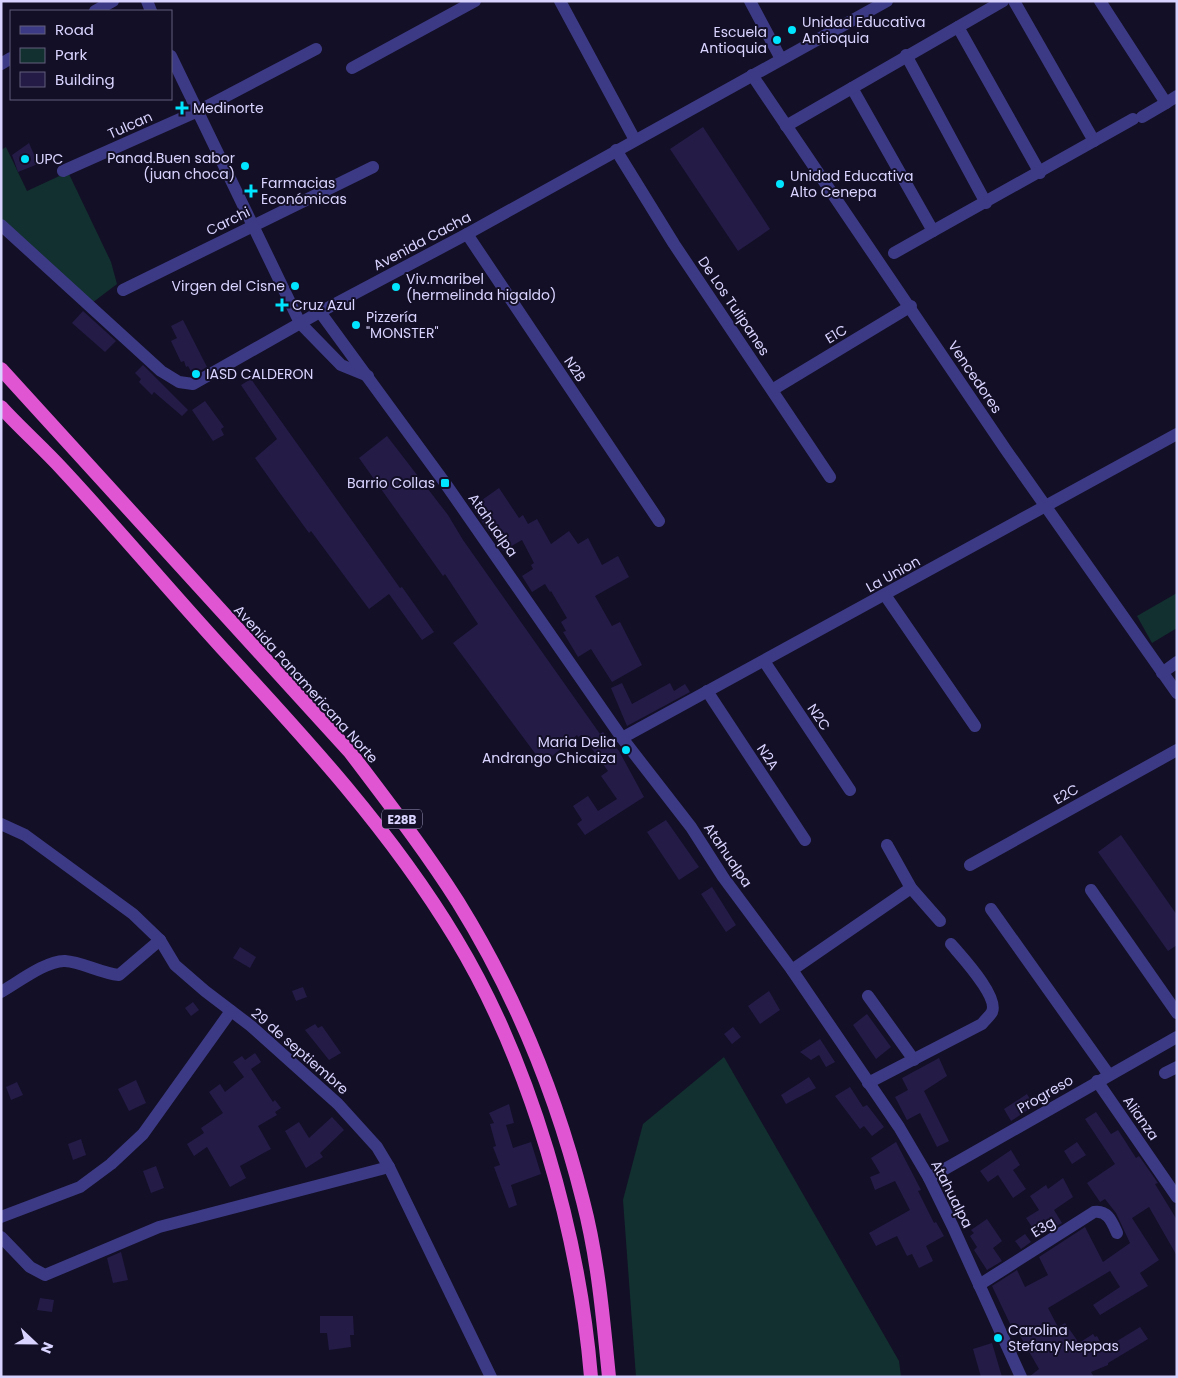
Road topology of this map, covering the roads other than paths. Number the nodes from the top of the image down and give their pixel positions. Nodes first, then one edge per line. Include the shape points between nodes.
1 (113, 1) edge
2 (475, 1) edge
3 (560, 1) edge
4 (750, 1) edge
5 (887, 1) edge
6 (1003, 1) edge
7 (1014, 1) edge
8 (1100, 1) edge
9 (97, 10) edge
10 (958, 27) junction
11 (316, 49) dead end
12 (906, 56) junction
13 (172, 58) edge
14 (781, 59) junction
15 (352, 68) dead end
16 (752, 75) junction
17 (852, 88) junction
18 (1171, 100) edge
19 (198, 111) junction
20 (786, 126) junction
21 (635, 140) junction
22 (1094, 142) junction
23 (616, 150) junction
24 (373, 167) dead end
25 (62, 171) dead end
26 (1040, 172) junction
27 (986, 203) junction
28 (1, 225) edge
29 (252, 225) junction
30 (933, 231) junction
31 (467, 234) junction
32 (894, 253) dead end
33 (123, 290) dead end
34 (911, 306) junction
35 (320, 312) junction
36 (300, 323) junction
37 (1, 369) edge
38 (368, 376) junction
39 (777, 388) dead end
40 (1, 407) edge
41 (1177, 434) edge
42 (830, 477) dead end
43 (1045, 506) junction
44 (659, 521) dead end
45 (885, 596) junction
46 (764, 660) junction
47 (1177, 662) edge
48 (1162, 673) junction
49 (706, 691) junction
50 (1177, 693) edge
51 (975, 726) dead end
52 (622, 738) junction
53 (1177, 750) edge
54 (850, 790) dead end
55 (1, 824) edge
56 (805, 840) dead end
57 (887, 845) dead end
58 (970, 865) dead end
59 (911, 888) junction
60 (1091, 890) dead end
61 (991, 909) dead end
62 (940, 921) dead end
63 (160, 940) junction
64 (951, 944) dead end
65 (792, 970) junction
66 (1, 992) edge
67 (868, 996) dead end
68 (231, 1011) junction
69 (1177, 1014) edge
70 (1177, 1037) edge
71 (914, 1060) junction
72 (1177, 1067) edge
73 (1165, 1073) dead end
74 (1109, 1075) junction
75 (1097, 1082) junction
76 (868, 1083) junction
77 (389, 1167) junction
78 (929, 1178) junction
79 (1177, 1197) edge
80 (1, 1217) edge
81 (1117, 1233) dead end
82 (1, 1237) edge
83 (979, 1285) junction
84 (491, 1377) edge
85 (591, 1377) edge
86 (609, 1377) edge
87 (1021, 1377) edge

1 - 9 street
2 - 15 street
3 - 21 street
4 - 14 street
5 - 14 street, Avenida Cacha
6 - 10 street
7 - 22 street
8 - 18 street
10 - 12 street
10 - 26 street
11 - 19 street, Tulcan
12 - 17 street
12 - 27 street
13 - 19 street
14 - 16 street, Avenida Cacha
16 - 20 street, Vencedores
16 - 21 street, Avenida Cacha
17 - 20 street
17 - 30 street
18 - 22 street
19 - 25 street, Tulcan
19 - 29 street
20 - 34 street, Vencedores
21 - 23 street, Avenida Cacha
22 - 26 street
23 - 31 street, Avenida Cacha
23 - 42 street, De Los Tulipanes via 674,244
24 - 29 street, Carchi
26 - 27 street
27 - 30 street
28 - 36 street, Avenida Cacha via 161,371 185,384 196,383
29 - 33 street, Carchi
29 - 36 street
30 - 32 street
31 - 35 street, Avenida Cacha
31 - 44 street, N2B
34 - 39 street, E1C
34 - 43 street, Vencedores
35 - 36 street, Avenida Cacha
35 - 38 street, Atahualpa
36 - 38 street via 341,365
37 - 86 highway, Avenida Panamericana Norte / E28B via 350,752 401,818 458,903 514,1007 556,1107 587,1221 598,1278
38 - 52 street, Atahualpa
40 - 85 highway, E28B via 62,468 326,760 402,858 457,942 511,1052 536,1115 569,1236
41 - 43 street, La Union
43 - 45 street, La Union
43 - 48 street, Vencedores
45 - 46 street, La Union
45 - 51 street
46 - 49 street, La Union
46 - 54 street, N2C
47 - 48 street
48 - 50 street, Vencedores
49 - 52 street, La Union
49 - 56 street, N2A
52 - 65 street, Atahualpa via 691,827 723,877
53 - 58 street, E2C
55 - 63 street, 29 de septiembre via 25,835 58,857 133,914
57 - 59 street
59 - 62 street
59 - 65 street
60 - 69 street
61 - 74 street
63 - 66 street via 119,975 65,961 51,963
63 - 68 street, 29 de septiembre via 175,964
64 - 71 street via 988,990 992,1011 982,1024
65 - 76 street, Atahualpa
67 - 71 street
68 - 77 street, 29 de septiembre via 338,1104 377,1148
68 - 80 street via 143,1134 111,1164 80,1187
70 - 74 street, Progreso
71 - 76 street
72 - 73 street
74 - 75 street, Progreso
75 - 78 street, Progreso
75 - 79 street, Alianza
76 - 78 street, Atahualpa
77 - 82 street via 159,1227 45,1274 30,1266
77 - 84 street, 29 de septiembre
78 - 83 street, Atahualpa
81 - 83 street, E3g via 1110,1218 1104,1213 1094,1212
83 - 87 street, Atahualpa

